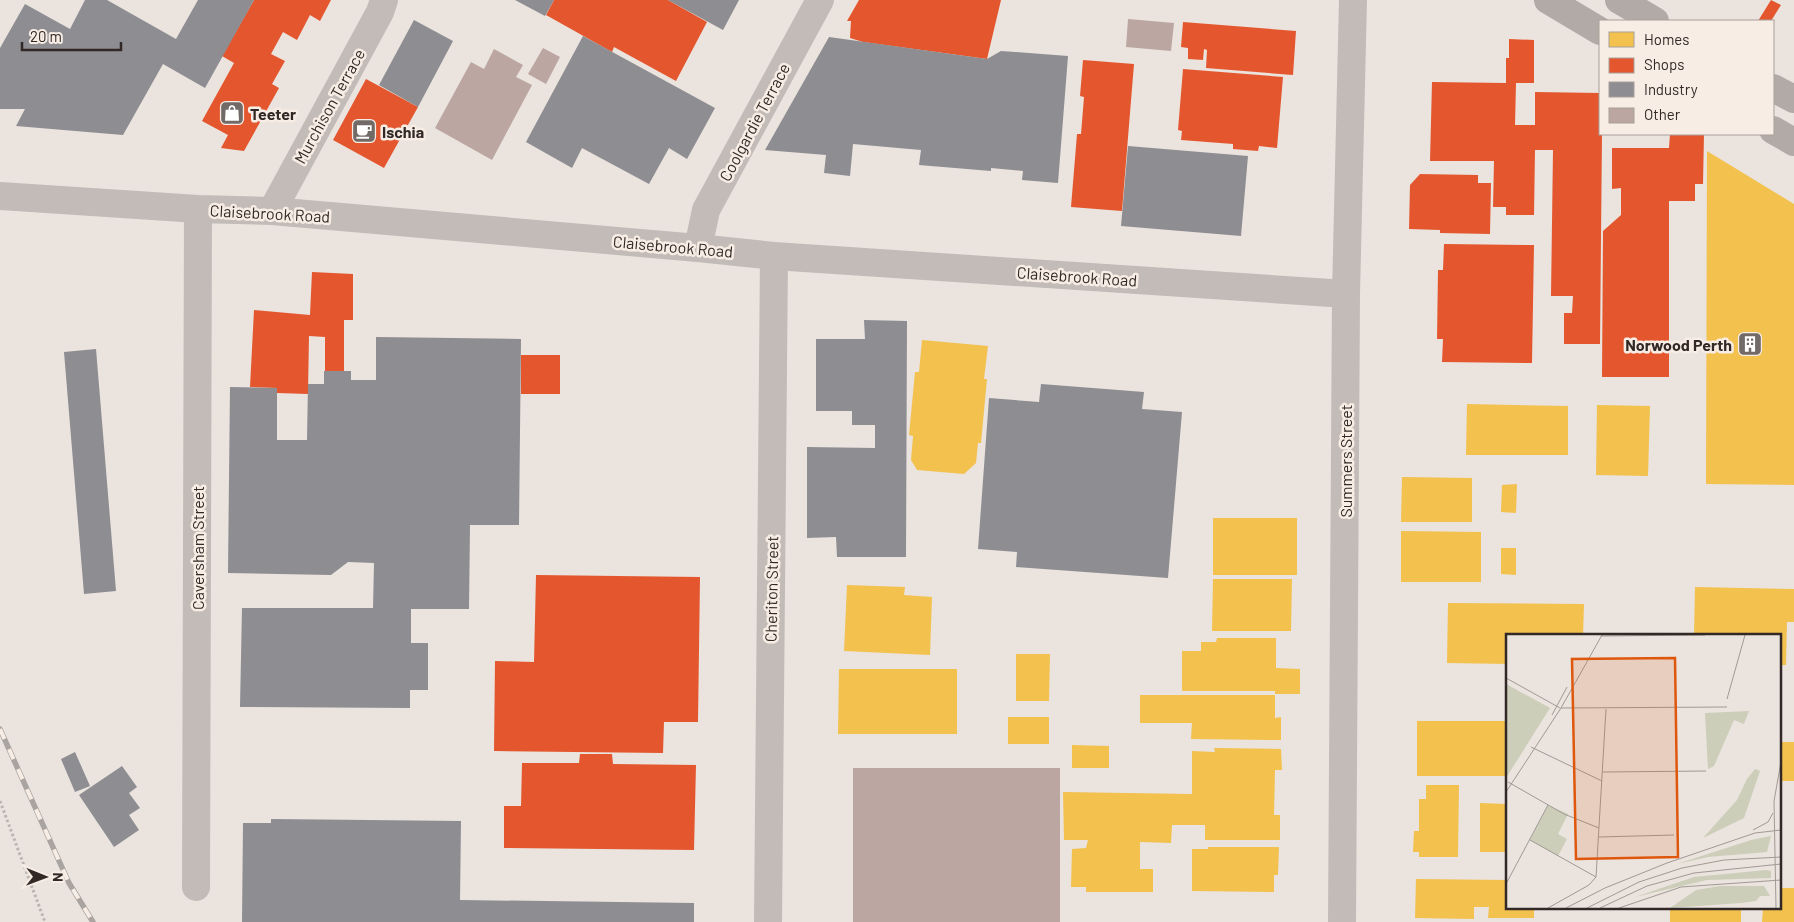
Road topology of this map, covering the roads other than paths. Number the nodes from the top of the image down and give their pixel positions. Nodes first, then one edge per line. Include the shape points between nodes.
1 (384, 0) edge
2 (820, 0) edge
3 (1353, 0) edge
4 (1548, 0) edge
5 (1619, 0) edge
6 (1653, 20) edge
7 (1599, 30) edge
8 (1774, 89) edge
9 (1794, 100) edge
10 (1774, 131) edge
11 (1794, 142) edge
12 (0, 196) edge
13 (198, 209) junction
14 (272, 210) junction
15 (698, 248) junction
16 (774, 256) junction
17 (1346, 294) junction
18 (196, 888) dead end
19 (768, 922) edge
20 (1342, 922) edge

1 - 14 street, Murchison Terrace
2 - 15 street, Coolgardie Terrace via 706,210
3 - 17 street, Summers Street
4 - 7 main road
5 - 6 main road
8 - 9 main road
10 - 11 main road
12 - 13 street, Claisebrook Road
13 - 14 street, Claisebrook Road
13 - 18 street, Caversham Street
14 - 15 street, Claisebrook Road
15 - 16 street, Claisebrook Road
16 - 17 street, Claisebrook Road
16 - 19 street, Cheriton Street
17 - 20 street, Summers Street

